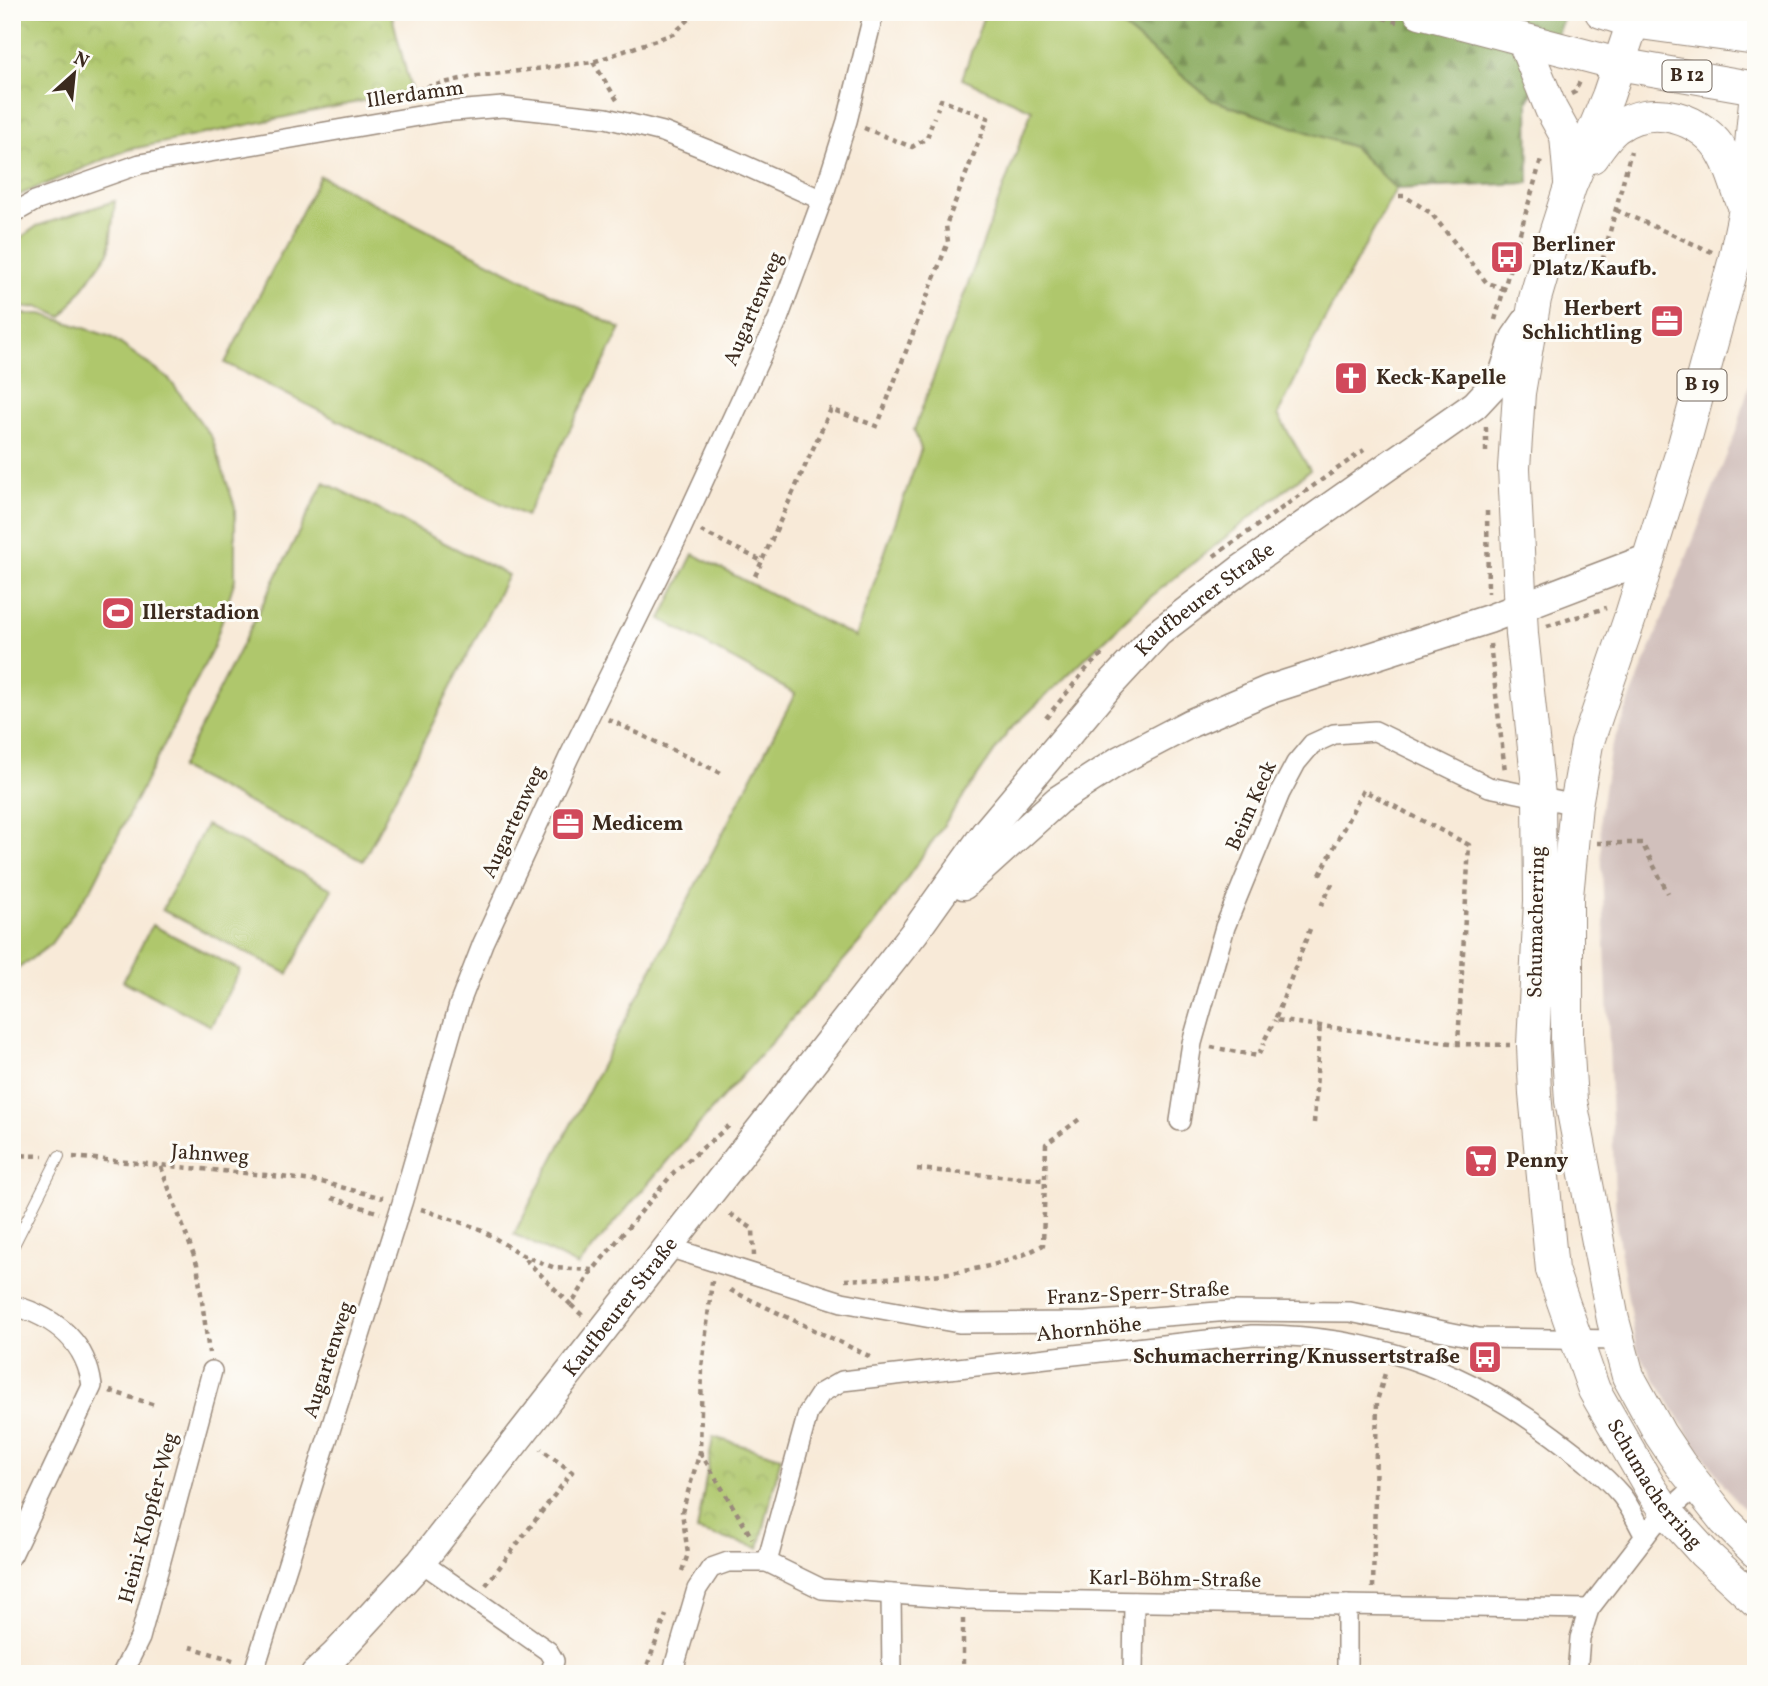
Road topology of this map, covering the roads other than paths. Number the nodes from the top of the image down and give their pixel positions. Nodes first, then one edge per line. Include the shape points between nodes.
1 (874, 12) edge
2 (1420, 12) edge
3 (1601, 12) edge
4 (1635, 17) edge
5 (1756, 39) edge
6 (1523, 40) junction
7 (1618, 64) junction
8 (1756, 90) edge
9 (1570, 187) junction
10 (1750, 198) edge
11 (822, 200) junction
12 (12, 214) edge
13 (1535, 305) junction
14 (1649, 558) junction
15 (1521, 620) junction
16 (1539, 796) junction
17 (1576, 805) junction
18 (914, 933) junction
19 (1180, 1121) dead end
20 (59, 1156) road end
21 (668, 1247) junction
22 (12, 1249) edge
23 (12, 1305) edge
24 (1577, 1340) junction
25 (1618, 1340) junction
26 (212, 1371) road end
27 (1697, 1485) junction
28 (1667, 1512) junction
29 (1645, 1536) junction
30 (1756, 1552) edge
31 (12, 1555) edge
32 (421, 1562) junction
33 (767, 1562) junction
34 (891, 1594) junction
35 (1756, 1601) edge
36 (1134, 1602) junction
37 (1347, 1605) junction
38 (1589, 1609) junction
39 (254, 1671) edge
40 (122, 1674) edge
41 (316, 1674) edge
42 (550, 1674) edge
43 (672, 1674) edge
44 (892, 1674) edge
45 (1133, 1674) edge
46 (1347, 1674) edge
47 (1577, 1674) edge

1 - 11 street, Augartenweg
2 - 6 main road
3 - 4 main road
4 - 5 main road, B 12
4 - 7 main road
6 - 7 main road
6 - 9 main road via 1566,136
7 - 8 main road, B 12
7 - 9 main road
8 - 10 main road, B 19
9 - 10 main road via 1606,137 1619,126 1650,114 1691,121 1724,154
9 - 13 main road, Schumacherring
10 - 14 main road, Schumacherring / B 19 via 1695,410
11 - 12 street, Illerdamm via 663,132 600,117 503,107 401,119 140,164 35,201
11 - 39 street, Augartenweg via 778,319 469,980
13 - 15 main road, Schumacherring via 1519,393 1514,468
13 - 18 street, Kaufbeurer Straße via 1515,338 1503,375 1475,405 1158,633 986,832
14 - 15 street, Kaufbeurer Straße
14 - 17 main road, Schumacherring via 1587,744
15 - 16 main road, Schumacherring
15 - 18 street, Kaufbeurer Straße via 1489,619 1268,691 1191,723 1120,760 1058,800
16 - 17 street, Beim Keck
16 - 19 street, Beim Keck via 1489,787 1375,731 1334,734 1312,744 1280,793 1225,927 1192,1043
16 - 24 main road, Schumacherring via 1535,1094 1552,1270
17 - 25 main road, Schumacherring via 1567,896 1571,1101
18 - 21 street, Kaufbeurer Straße
20 - 22 lane
21 - 24 street, Franz-Sperr-Straße via 842,1302 959,1323 1086,1322 1231,1311 1350,1312 1478,1338
21 - 32 street, Kaufbeurer Straße
23 - 31 street via 63,1329 80,1347 92,1386
24 - 25 street, Franz-Sperr-Straße
24 - 28 main road, Schumacherring via 1594,1390
25 - 27 main road, Schumacherring via 1636,1393
26 - 40 street, Heini-Klopfer-Weg via 139,1638
27 - 28 street
27 - 30 main road, Schumacherring
28 - 29 street
28 - 35 main road, Schumacherring
29 - 33 street, Ahornhöhe via 1623,1497 1592,1465 1520,1411 1471,1382 1399,1353 1289,1334 1252,1335 842,1381 821,1393 808,1413
29 - 38 street
32 - 41 street, Kaufbeurer Straße
32 - 42 street via 548,1651 554,1661
33 - 34 street, Karl-Böhm-Straße via 822,1589
33 - 43 street via 728,1562 711,1568 697,1589
34 - 36 street, Karl-Böhm-Straße
34 - 44 street
36 - 37 street, Karl-Böhm-Straße
36 - 45 street
37 - 38 street, Karl-Böhm-Straße
37 - 46 street
38 - 47 street via 1580,1638

